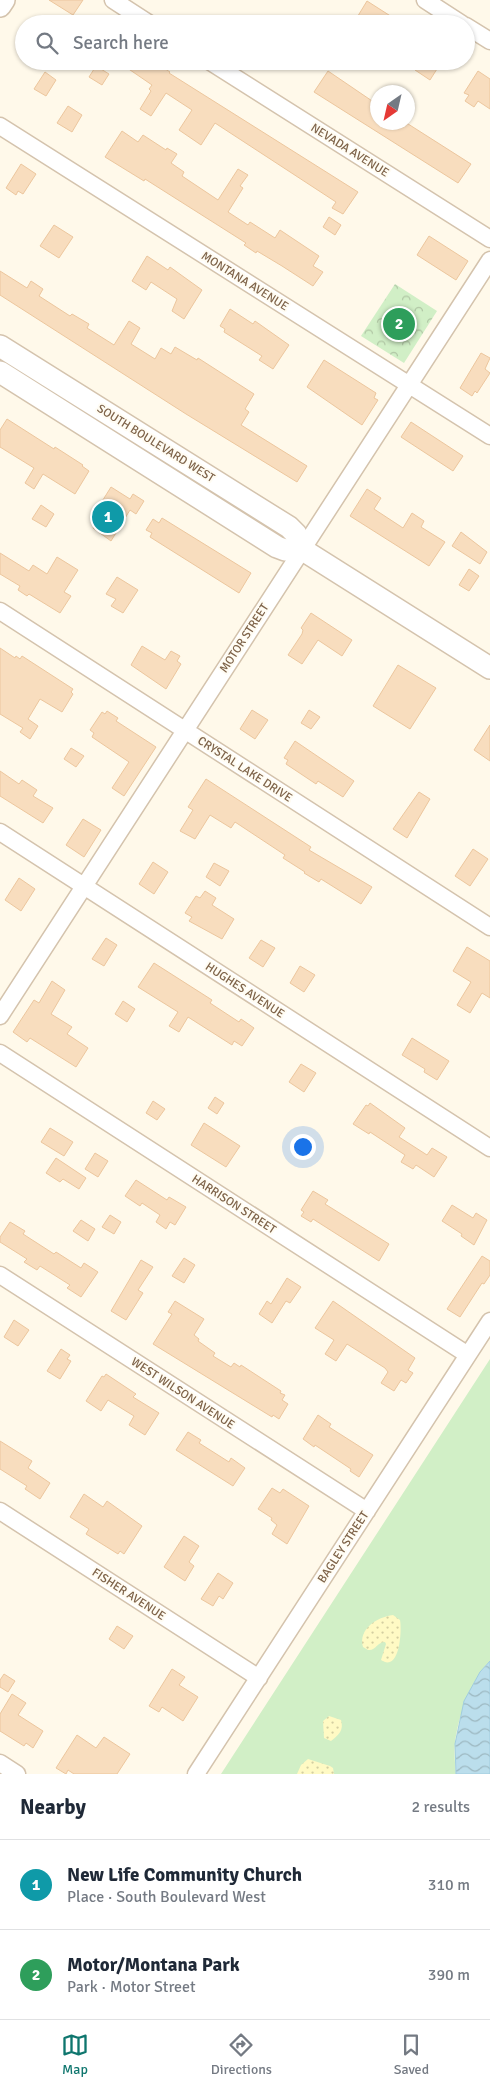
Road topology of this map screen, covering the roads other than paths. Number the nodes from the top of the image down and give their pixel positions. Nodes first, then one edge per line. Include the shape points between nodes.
1 (4, 0) edge
2 (112, 0) edge
3 (425, 0) edge
4 (0, 6) edge
5 (136, 15) edge
6 (448, 15) edge
7 (475, 32) edge
8 (490, 41) edge
9 (223, 70) edge
10 (0, 126) edge
11 (490, 239) edge
12 (490, 260) edge
13 (0, 346) edge
14 (0, 372) edge
15 (409, 385) junction
16 (490, 436) edge
17 (303, 550) junction
18 (0, 611) edge
19 (490, 668) edge
20 (185, 730) junction
21 (0, 832) edge
22 (84, 886) junction
23 (490, 927) edge
24 (0, 1016) edge
25 (0, 1053) edge
26 (490, 1148) edge
27 (0, 1274) edge
28 (490, 1321) edge
29 (468, 1355) junction
30 (0, 1511) edge
31 (367, 1511) junction
32 (259, 1678) junction
33 (0, 1763) edge
34 (17, 1774) edge
35 (196, 1774) edge

1 - 4 street
2 - 5 street
3 - 6 street
7 - 8 street
9 - 11 street, NEVADA AVENUE
10 - 15 street, MONTANA AVENUE
12 - 15 street, MOTOR STREET
13 - 17 street, SOUTH BOULEVARD WEST via 289,527
14 - 17 street, SOUTH BOULEVARD WEST via 276,548
15 - 16 street, MONTANA AVENUE
15 - 17 street, MOTOR STREET
17 - 19 street, SOUTH BOULEVARD WEST
17 - 20 street, MOTOR STREET
18 - 20 street, CRYSTAL LAKE DRIVE
20 - 22 street, MOTOR STREET
20 - 23 street, CRYSTAL LAKE DRIVE
21 - 22 street, HUGHES AVENUE
22 - 24 street, MOTOR STREET
22 - 26 street, HUGHES AVENUE
25 - 29 street, HARRISON STREET
27 - 31 street, WEST WILSON AVENUE
28 - 29 street, BAGLEY STREET
29 - 31 street, BAGLEY STREET
30 - 32 street, FISHER AVENUE
31 - 32 street, BAGLEY STREET
32 - 35 street, BAGLEY STREET
33 - 34 street

